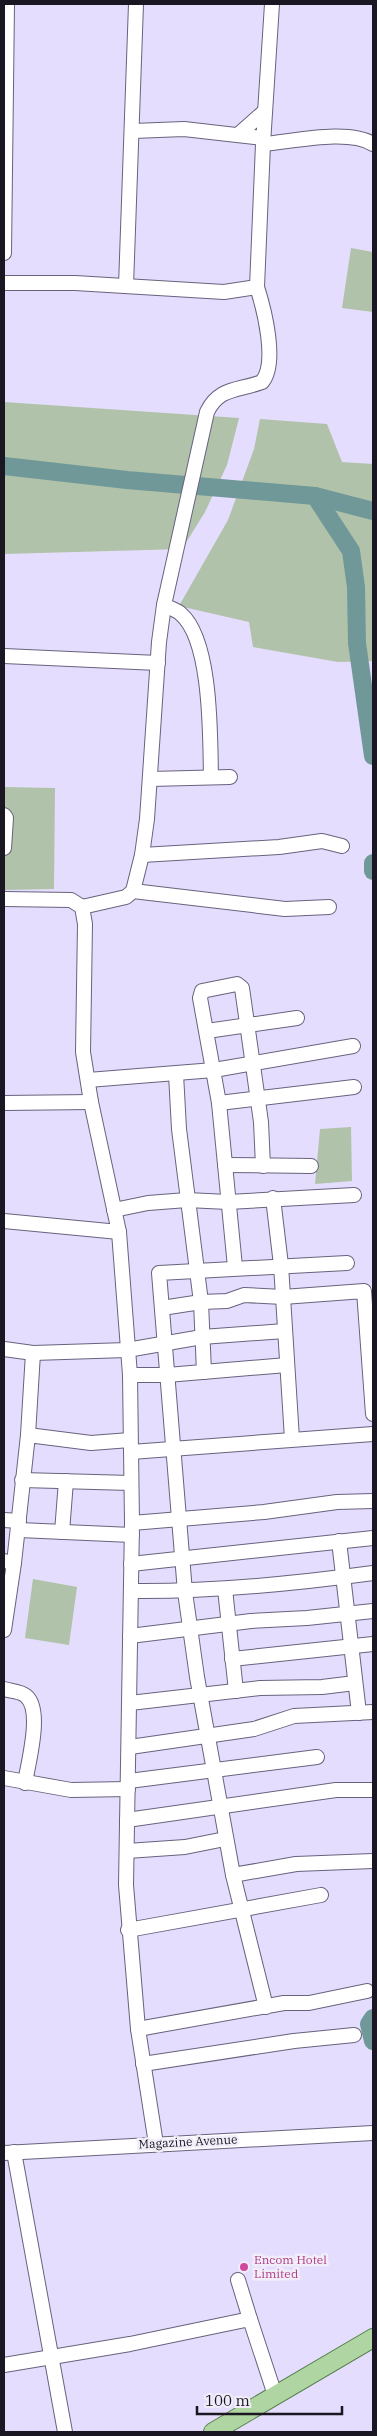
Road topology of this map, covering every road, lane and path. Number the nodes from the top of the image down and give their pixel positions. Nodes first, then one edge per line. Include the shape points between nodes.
1 (7, 4) edge
2 (136, 4) edge
3 (272, 4) edge
4 (265, 111) junction
5 (5, 113) edge
6 (134, 131) junction
7 (239, 134) junction
8 (263, 141) junction
9 (373, 144) edge
10 (5, 162) edge
11 (4, 253) edge
12 (4, 283) edge
13 (126, 286) junction
14 (257, 286) junction
15 (164, 605) junction
16 (4, 656) edge
17 (158, 663) junction
18 (211, 777) junction
19 (230, 777) dead end
20 (150, 779) junction
21 (4, 815) edge
22 (342, 846) dead end
23 (4, 848) edge
24 (142, 854) junction
25 (132, 891) junction
26 (4, 898) edge
27 (82, 907) junction
28 (329, 907) dead end
29 (297, 1018) dead end
30 (247, 1024) junction
31 (207, 1031) junction
32 (353, 1046) dead end
33 (252, 1066) junction
34 (214, 1070) junction
35 (176, 1074) junction
36 (88, 1080) junction
37 (354, 1087) dead end
38 (256, 1098) junction
39 (91, 1102) junction
40 (4, 1103) edge
41 (219, 1103) junction
42 (225, 1165) junction
43 (263, 1166) junction
44 (311, 1166) dead end
45 (354, 1194) dead end
46 (273, 1198) junction
47 (187, 1200) junction
48 (228, 1202) junction
49 (114, 1210) junction
50 (4, 1221) edge
51 (119, 1232) junction
52 (347, 1263) dead end
53 (280, 1265) junction
54 (235, 1267) junction
55 (195, 1270) junction
56 (283, 1297) junction
57 (201, 1302) junction
58 (162, 1308) junction
59 (285, 1331) junction
60 (202, 1337) junction
61 (164, 1343) junction
62 (4, 1349) edge
63 (127, 1350) junction
64 (33, 1353) junction
65 (287, 1366) junction
66 (204, 1372) junction
67 (130, 1375) junction
68 (167, 1375) junction
69 (373, 1414) edge
70 (373, 1434) edge
71 (28, 1435) junction
72 (292, 1439) junction
73 (130, 1446) junction
74 (174, 1448) junction
75 (22, 1480) junction
76 (66, 1481) junction
77 (131, 1483) junction
78 (373, 1501) edge
79 (179, 1519) junction
80 (4, 1520) edge
81 (19, 1526) junction
82 (132, 1529) junction
83 (62, 1532) junction
84 (373, 1538) edge
85 (339, 1541) junction
86 (184, 1559) junction
87 (9, 1562) edge
88 (131, 1564) junction
89 (373, 1573) edge
90 (343, 1577) junction
91 (225, 1589) junction
92 (131, 1591) junction
93 (186, 1592) junction
94 (373, 1610) edge
95 (347, 1614) junction
96 (228, 1624) junction
97 (190, 1629) junction
98 (4, 1630) edge
99 (130, 1636) junction
100 (373, 1644) edge
101 (352, 1646) junction
102 (232, 1659) junction
103 (355, 1683) junction
104 (4, 1689) edge
105 (236, 1690) junction
106 (200, 1695) junction
107 (130, 1704) junction
108 (373, 1712) edge
109 (359, 1713) junction
110 (208, 1737) junction
111 (130, 1747) junction
112 (317, 1757) dead end
113 (215, 1770) junction
114 (4, 1778) edge
115 (25, 1783) junction
116 (128, 1785) junction
117 (373, 1790) edge
118 (220, 1806) junction
119 (127, 1820) junction
120 (225, 1840) junction
121 (127, 1851) junction
122 (373, 1861) edge
123 (233, 1875) junction
124 (321, 1895) dead end
125 (240, 1908) junction
126 (128, 1930) junction
127 (368, 1991) dead end
128 (266, 2007) junction
129 (138, 2029) junction
130 (354, 2036) dead end
131 (143, 2064) junction
132 (373, 2133) edge
133 (156, 2144) junction
134 (9, 2153) edge
135 (238, 2280) dead end
136 (250, 2319) junction
137 (373, 2338) edge
138 (52, 2357) junction
139 (4, 2365) edge
140 (275, 2395) junction
141 (66, 2432) edge
142 (213, 2432) edge

1 - 5 street
2 - 6 street
3 - 4 street
4 - 7 street
4 - 8 street
5 - 10 street
6 - 7 street via 184,128
6 - 13 street
7 - 8 street
8 - 9 street via 341,137
8 - 14 street
10 - 11 street
12 - 13 street
13 - 14 street via 224,292
14 - 15 street via 268,325 265,378 252,386 224,392 207,412
15 - 17 street
15 - 18 street via 182,614 196,637 210,699
16 - 17 street
17 - 20 street
18 - 19 street
18 - 20 street
20 - 24 street
21 - 23 street
22 - 24 street via 322,841 279,847
24 - 25 street
25 - 27 street via 126,897
25 - 28 street via 285,909
26 - 27 street via 71,900
27 - 36 street via 85,924 83,1052
29 - 30 street
30 - 31 street
30 - 31 street via 240,985 213,988 202,991 200,998
30 - 33 street
31 - 34 street
32 - 33 street
33 - 34 street
33 - 38 street
34 - 35 street
34 - 41 street
35 - 36 street
35 - 47 street
36 - 39 street
37 - 38 street
38 - 41 street
38 - 43 street via 261,1122
39 - 40 street
39 - 49 street
41 - 42 street
42 - 43 street
42 - 48 street
43 - 44 street
45 - 46 street
46 - 48 street
46 - 53 street
47 - 48 street
47 - 49 street
47 - 55 street
48 - 54 street
49 - 51 street
50 - 51 street
51 - 63 street
52 - 53 street
53 - 54 street
53 - 56 street
54 - 55 street
55 - 57 street
55 - 58 street via 159,1273
56 - 57 street via 244,1295 227,1301
56 - 59 street
56 - 69 street via 364,1291
57 - 58 street
57 - 60 street
58 - 61 street
59 - 60 street
59 - 65 street
60 - 61 street
60 - 66 street
61 - 63 street
61 - 68 street
62 - 64 street
63 - 64 street
63 - 67 street
64 - 71 street
65 - 66 street
65 - 72 street
66 - 68 street
67 - 68 street
67 - 73 street
68 - 74 street
70 - 72 street
71 - 73 street
71 - 75 street
72 - 74 street
73 - 74 street
73 - 77 street
74 - 79 street
75 - 76 street
75 - 81 street
76 - 77 street
76 - 83 street
77 - 82 street
78 - 79 street
79 - 82 street
79 - 86 street
80 - 81 street
81 - 83 street
81 - 87 street
82 - 83 street
82 - 88 street
84 - 85 street
85 - 86 street
85 - 90 street
86 - 88 street
86 - 93 street
87 - 98 street
88 - 92 street
89 - 90 street
90 - 91 street
90 - 95 street
91 - 93 street
91 - 96 street
92 - 93 street
92 - 99 street
93 - 97 street
94 - 95 street
95 - 96 street
95 - 101 street
96 - 97 street
96 - 102 street
97 - 99 street
97 - 106 street
99 - 107 street
100 - 101 street
101 - 102 street
101 - 103 street
102 - 105 street
103 - 105 street
103 - 109 street
104 - 115 street via 25,1695 33,1705 35,1716
105 - 106 street
106 - 107 street
106 - 110 street
107 - 111 street
108 - 109 street
109 - 110 street via 294,1716 254,1729
110 - 111 street
110 - 113 street
111 - 116 street
112 - 113 street
113 - 116 street
113 - 118 street
114 - 115 street
115 - 116 street via 71,1790
116 - 119 street
117 - 118 street via 336,1790
118 - 119 street
118 - 120 street
119 - 121 street
120 - 121 street
120 - 123 street
121 - 126 street
122 - 123 street via 296,1864
123 - 125 street
124 - 125 street
125 - 126 street
125 - 128 street
126 - 129 street
127 - 128 street via 309,2003
128 - 129 street
129 - 131 street
130 - 131 street via 294,2041
131 - 133 street
132 - 133 street, Magazine Avenue
133 - 134 street, Magazine Avenue
134 - 138 street
135 - 136 street
136 - 138 street
136 - 140 street
137 - 140 main road
138 - 139 street
138 - 141 street
140 - 142 main road

